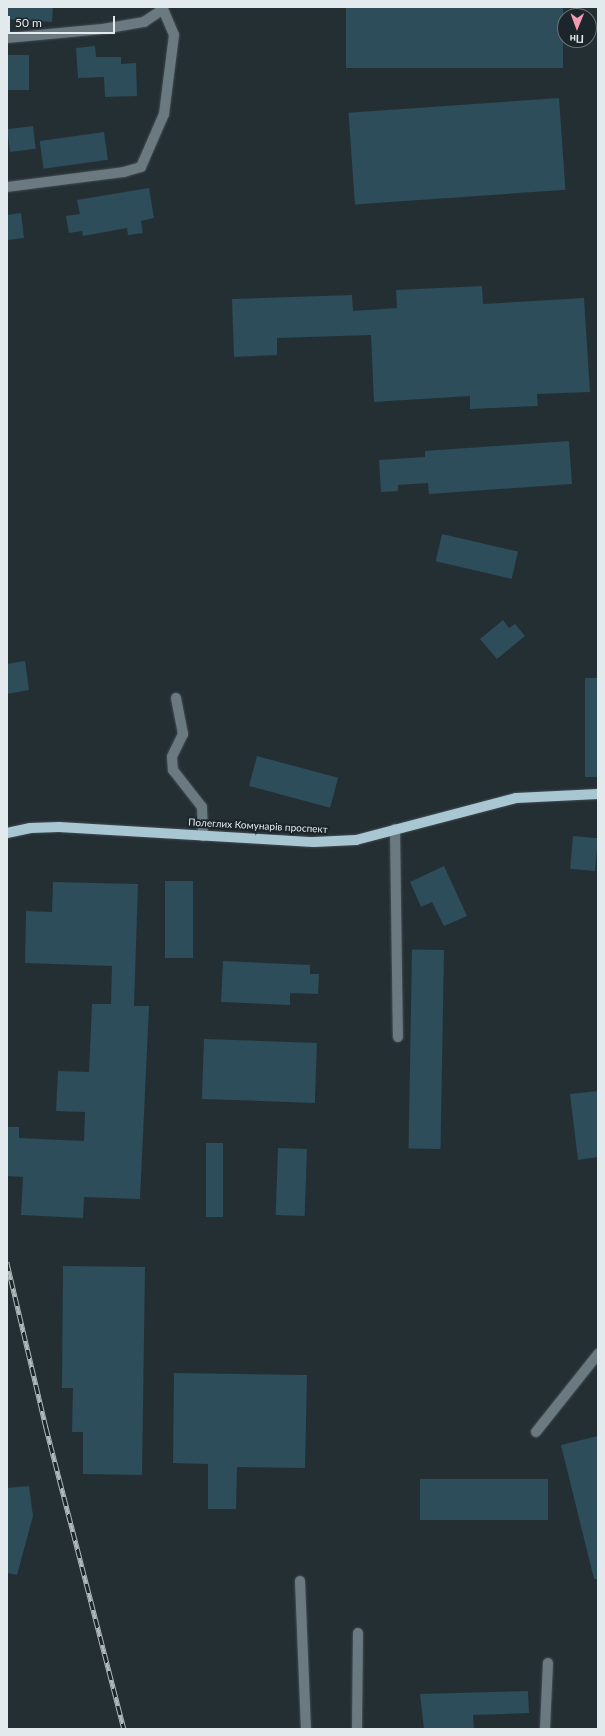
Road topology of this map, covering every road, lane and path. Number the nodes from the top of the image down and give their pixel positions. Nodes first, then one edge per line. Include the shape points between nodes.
1 (162, 8) edge
2 (7, 38) edge
3 (7, 187) edge
4 (176, 698) dead end
5 (598, 794) edge
6 (395, 829) junction
7 (7, 833) edge
8 (203, 836) junction
9 (398, 1037) dead end
10 (598, 1354) edge
11 (536, 1432) dead end
12 (300, 1581) dead end
13 (358, 1633) dead end
14 (548, 1662) dead end
15 (306, 1729) edge
16 (357, 1729) edge
17 (546, 1729) edge

1 - 2 street via 144,22 103,29
1 - 3 street via 174,35 164,114 141,167 124,172
4 - 8 street via 183,734 172,757 173,770 202,807
5 - 6 main road, Полеглих Комунарів проспект via 516,798
6 - 8 main road, Полеглих Комунарів проспект via 356,840 314,842
6 - 9 street
7 - 8 main road, Полеглих Комунарів проспект via 30,828 59,827
10 - 11 street
12 - 15 street
13 - 16 street
14 - 17 street

